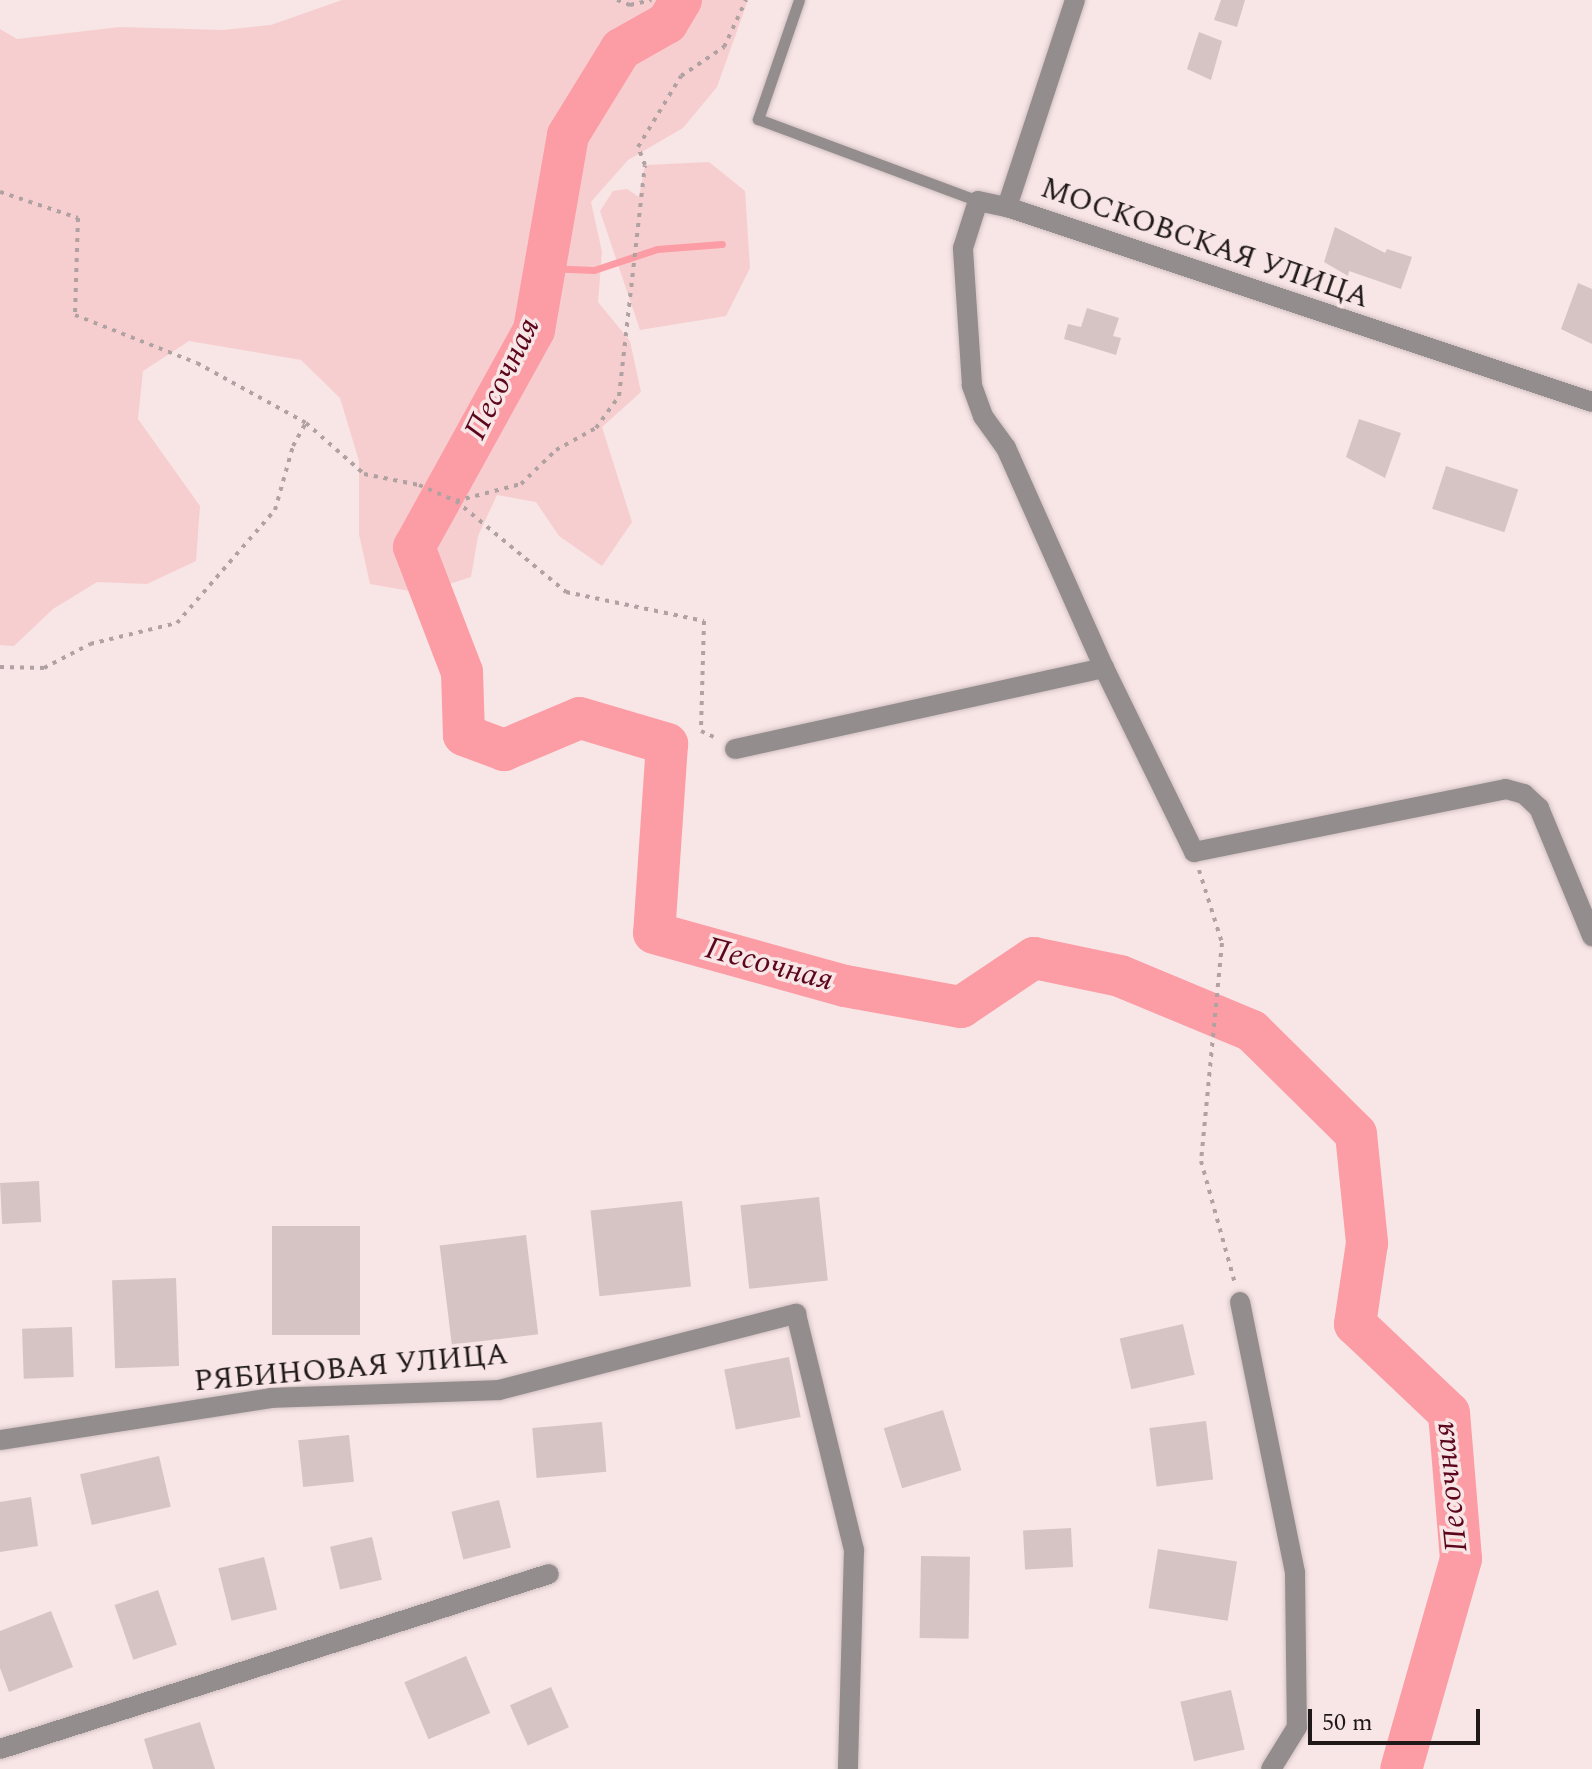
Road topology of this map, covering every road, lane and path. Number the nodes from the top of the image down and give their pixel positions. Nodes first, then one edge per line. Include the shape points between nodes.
1 (617, 0) edge
2 (651, 0) edge
3 (746, 0) edge
4 (799, 0) edge
5 (1075, 0) edge
6 (0, 192) edge
7 (978, 201) junction
8 (1007, 207) junction
9 (1592, 402) edge
10 (306, 423) junction
11 (456, 501) junction
12 (0, 667) edge
13 (1104, 668) junction
14 (735, 749) joint
15 (1194, 852) junction
16 (1592, 936) edge
17 (1240, 1302) joint
18 (0, 1440) edge
19 (549, 1574) dead end
20 (0, 1749) edge
21 (848, 1769) edge
22 (1271, 1769) edge

1 - 2 path via 630,5
3 - 11 path via 724,47 681,76 638,147 645,165 619,396 596,428 556,450 521,484
4 - 7 lane via 758,119
5 - 8 street, МОСКОВСКАЯ УЛИЦА
6 - 10 path via 78,218 75,315 197,363
7 - 8 street
7 - 13 street via 963,248 972,385 983,416 1006,448
8 - 9 street, МОСКОВСКАЯ УЛИЦА
10 - 11 path via 364,474 419,485
10 - 12 path via 293,446 275,510 177,623 90,644 44,668
11 - 14 path via 566,592 704,621 701,731
13 - 14 street
13 - 15 street
15 - 16 street via 1506,789 1524,794 1539,808
15 - 17 path via 1222,943 1201,1161
17 - 22 street via 1295,1573 1297,1727
18 - 21 street, РЯБИНОВАЯ УЛИЦА via 271,1398 499,1390 796,1314 854,1550
19 - 20 street

